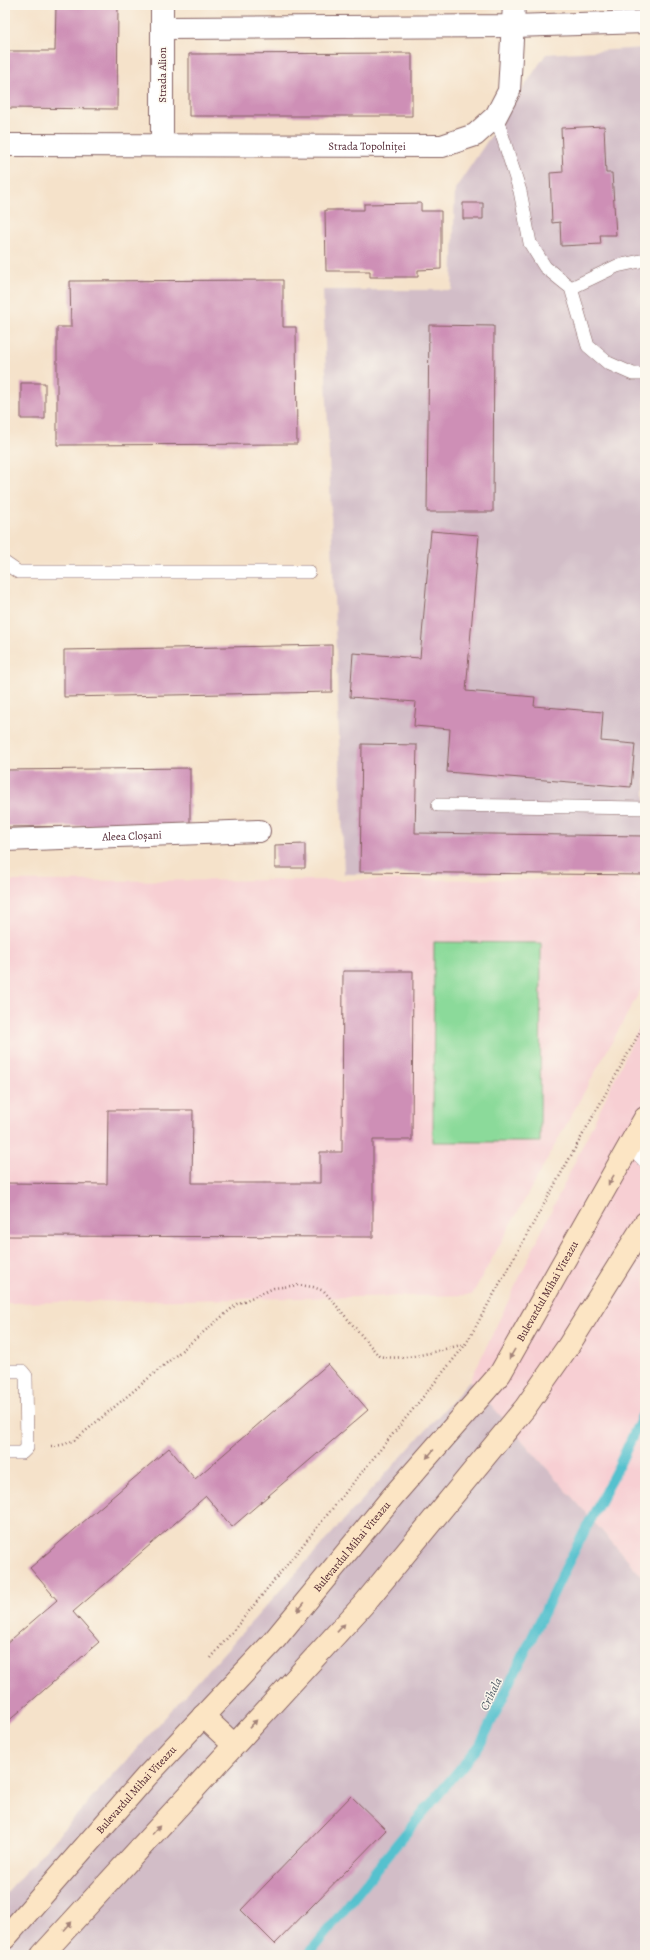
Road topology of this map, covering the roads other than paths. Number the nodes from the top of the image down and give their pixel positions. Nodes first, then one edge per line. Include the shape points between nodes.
1 (162, 5) edge
2 (514, 5) edge
3 (645, 22) edge
4 (513, 26) junction
5 (162, 28) junction
6 (496, 116) junction
7 (5, 145) edge
8 (162, 145) junction
9 (645, 260) edge
10 (571, 288) junction
11 (645, 374) edge
12 (5, 563) edge
13 (309, 572) dead end
14 (438, 806) dead end
15 (645, 808) edge
16 (259, 831) dead end
17 (5, 840) edge
18 (645, 1118) edge
19 (638, 1148) edge
20 (645, 1162) edge
21 (645, 1223) edge
22 (645, 1244) edge
23 (620, 1261) junction
24 (5, 1371) edge
25 (5, 1453) edge
26 (203, 1716) junction
27 (234, 1745) junction
28 (5, 1938) edge
29 (42, 1955) edge

1 - 5 street, Strada Alion
2 - 4 street, Strada Topolniței
3 - 4 street
4 - 5 street
4 - 6 street, Strada Topolniței via 509,91
5 - 8 street, Strada Alion
6 - 8 street, Strada Topolniței via 475,136 442,146
6 - 10 lane via 520,191 530,243 545,266
7 - 8 street, Strada Topolniței
9 - 10 lane via 617,266
10 - 11 lane via 588,346 608,363 633,374
12 - 13 lane via 18,572
14 - 15 lane
16 - 17 street, Aleea Cloșani
18 - 19 main road, Bulevardul Mihai Viteazu
19 - 20 lane
19 -> 26 main road, Bulevardul Mihai Viteazu via 500,1374 392,1496 272,1642
21 - 23 main road
22 - 23 lane
27 -> 23 main road via 363,1605 525,1408 569,1344
24 - 25 lane via 22,1370 26,1376 27,1448 22,1453
26 - 27 main road
26 - 28 main road, Bulevardul Mihai Viteazu
29 -> 27 main road

